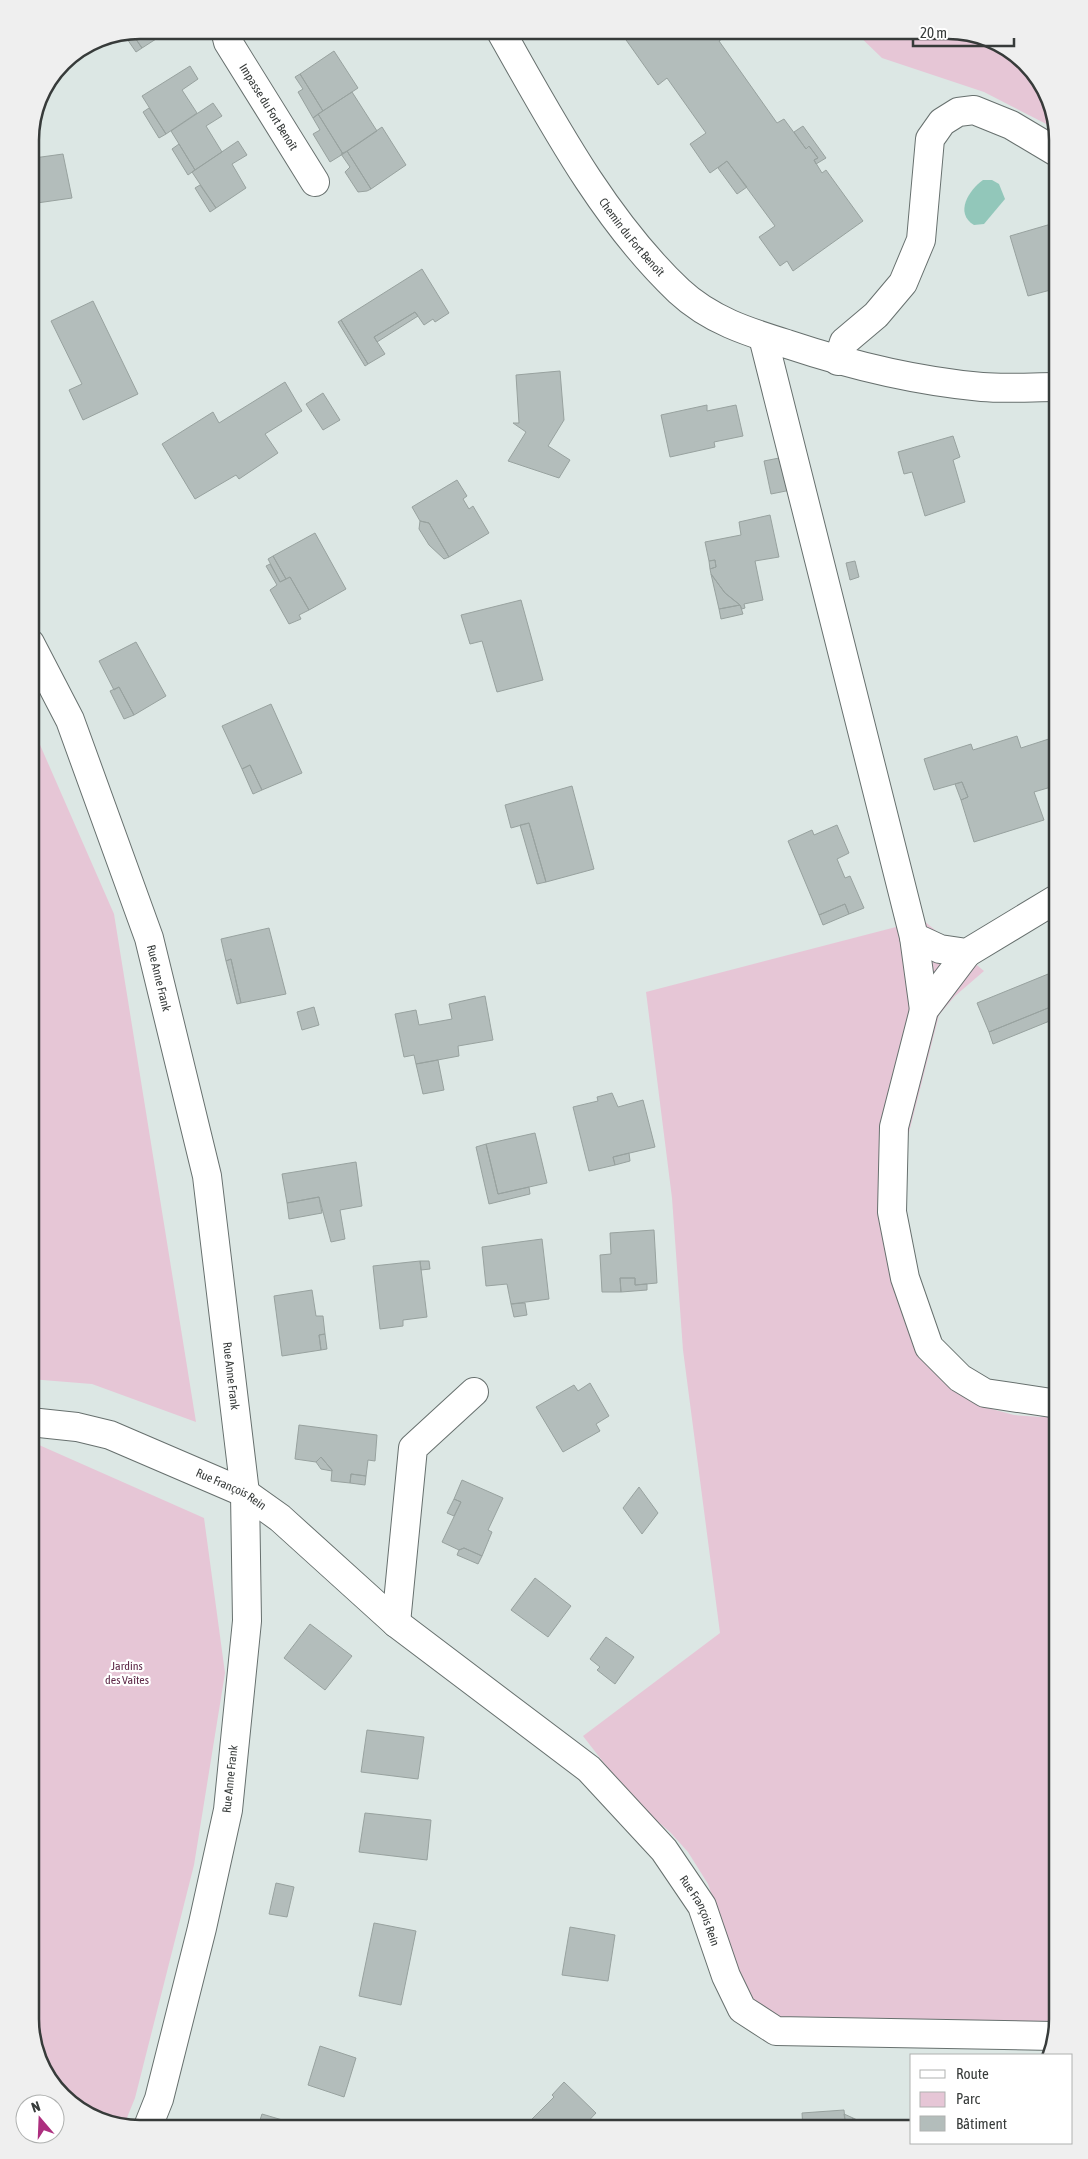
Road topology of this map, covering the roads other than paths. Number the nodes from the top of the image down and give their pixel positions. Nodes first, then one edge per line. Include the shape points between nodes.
1 (227, 39) edge
2 (505, 39) edge
3 (1049, 148) edge
4 (315, 182) dead end
5 (763, 337) junction
6 (838, 361) junction
7 (1049, 387) edge
8 (39, 660) edge
9 (1049, 903) edge
10 (914, 937) junction
11 (966, 953) junction
12 (924, 1010) junction
13 (474, 1392) dead end
14 (1049, 1403) edge
15 (39, 1423) edge
16 (245, 1493) junction
17 (396, 1623) junction
18 (1047, 2036) edge
19 (150, 2120) edge

1 - 4 street, Impasse du Fort Benoît
2 - 5 street, Chemin du Fort Benoît via 571,154 637,245 687,297 721,322
3 - 6 street via 1011,125 974,110 958,112 942,122 930,139 921,240 903,283 876,314 844,342
5 - 6 street, Chemin du Fort Benoît
5 - 10 street
6 - 7 street, Chemin du Fort Benoît via 900,375 983,387
8 - 16 street, Rue Anne Frank via 70,720 148,938 207,1176
9 - 11 street
10 - 11 street via 940,949
10 - 12 street
11 - 12 street
12 - 14 street via 894,1127 892,1212 905,1278 929,1347 960,1378 984,1393
13 - 17 street via 414,1448
15 - 16 street, Rue François Rein via 110,1435
16 - 17 street, Rue François Rein via 280,1518
16 - 19 street, Rue Anne Frank via 246,1621 228,1810 164,2080
17 - 18 street, Rue François Rein via 596,1776 664,1850 702,1906 726,1976 742,2009 776,2031

